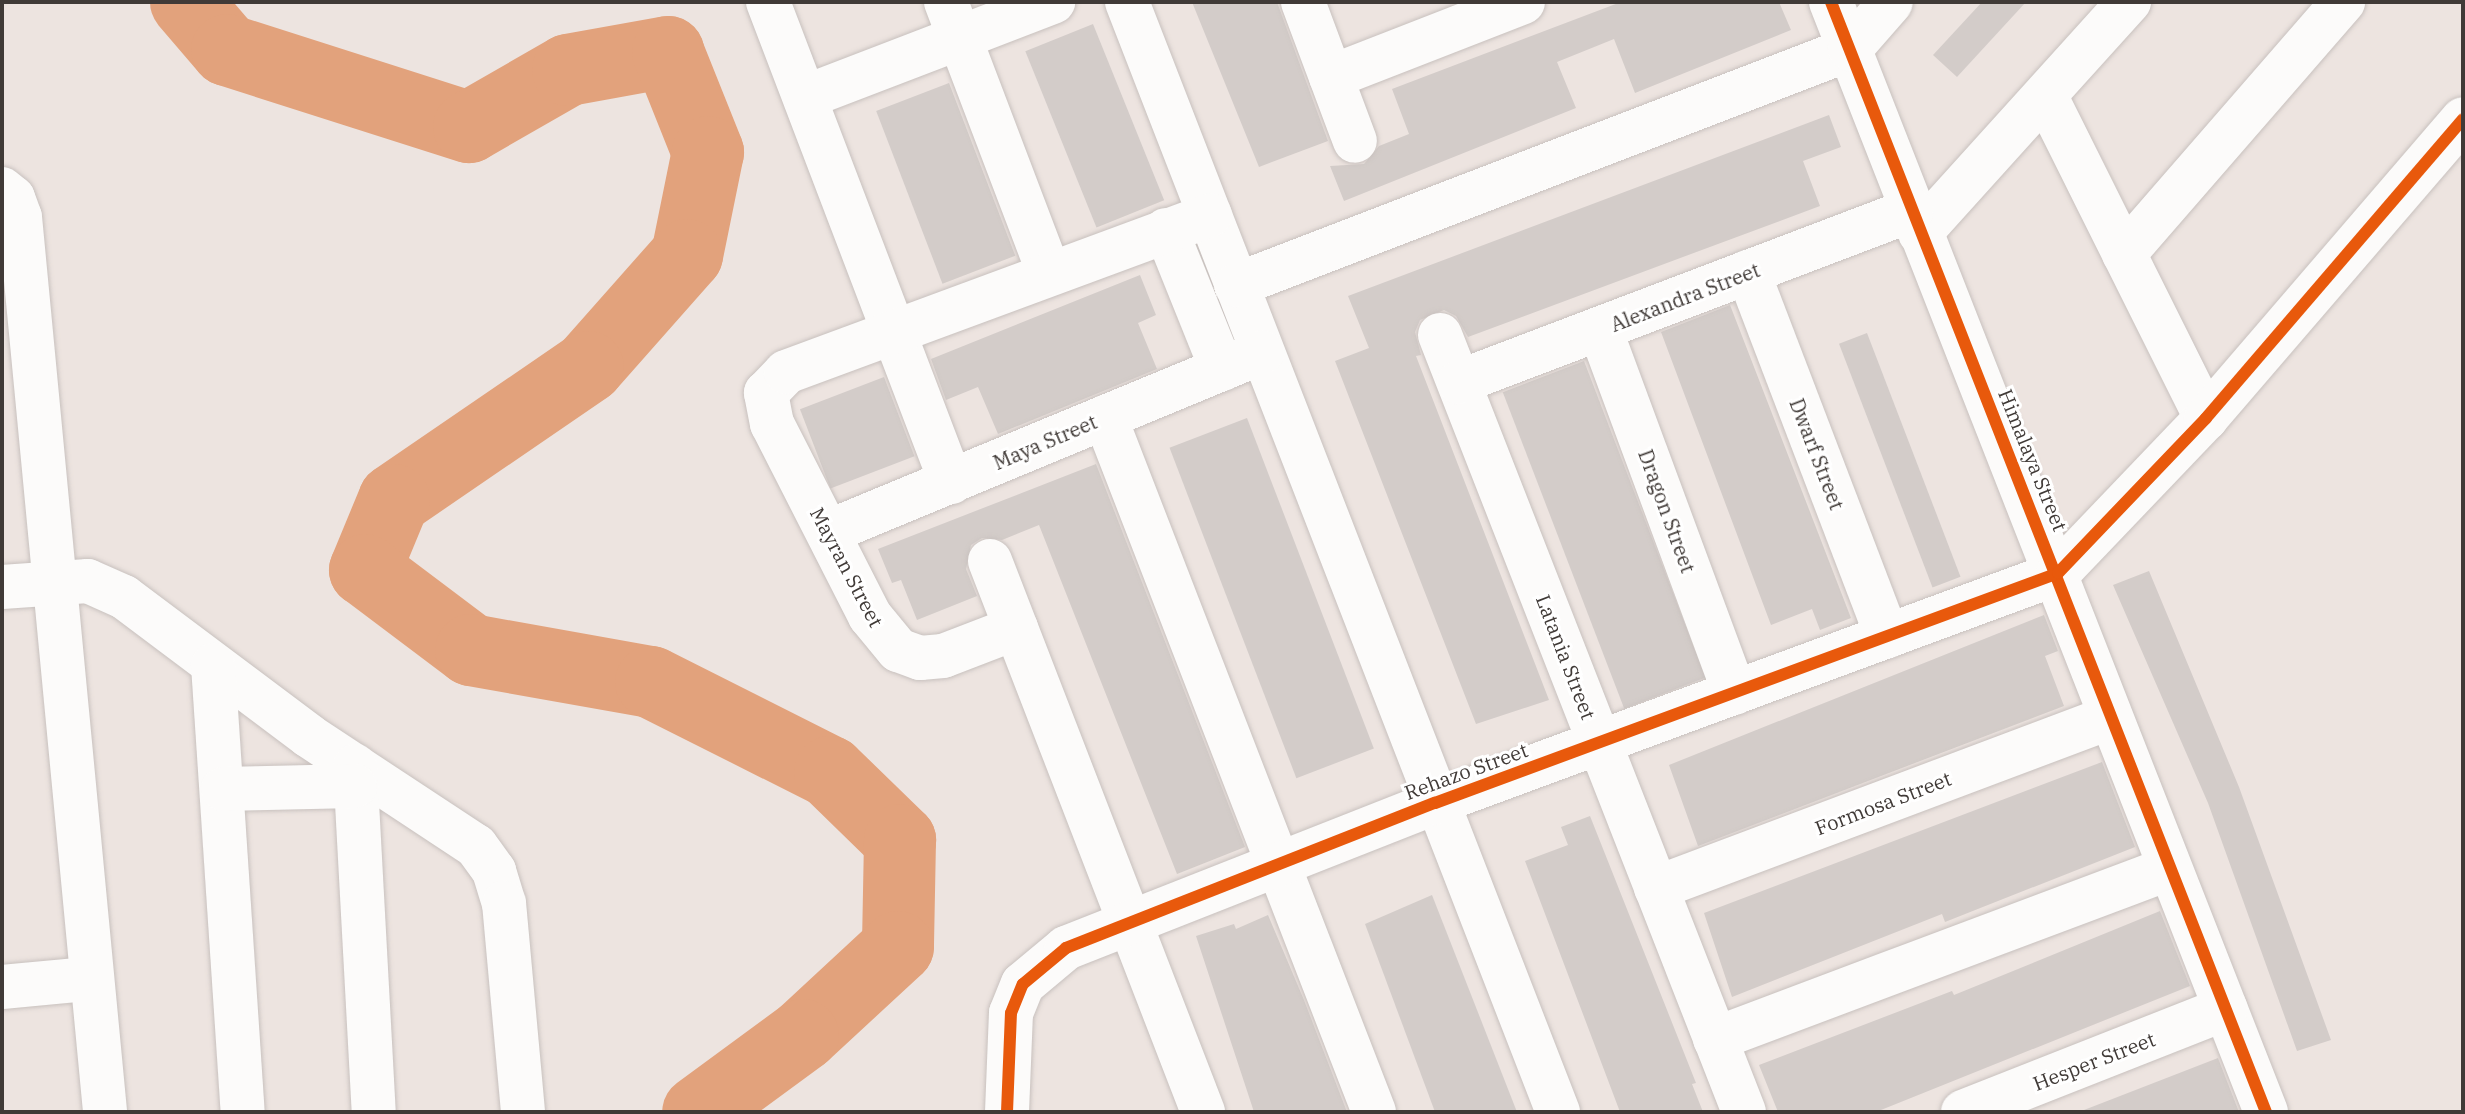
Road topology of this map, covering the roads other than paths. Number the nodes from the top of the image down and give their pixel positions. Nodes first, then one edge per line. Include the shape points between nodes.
1 (768, 2) edge
2 (1053, 2) edge
3 (1127, 2) edge
4 (1303, 2) edge
5 (1523, 2) edge
6 (1831, 2) edge
7 (1891, 2) edge
8 (2129, 2) edge
9 (2343, 2) edge
10 (953, 20) edge
11 (1850, 49) junction
12 (1331, 77) junction
13 (805, 97) junction
14 (2046, 97) junction
15 (2463, 119) edge
16 (1355, 141) dead end
17 (2, 189) edge
18 (1210, 215) junction
19 (1915, 221) junction
20 (1166, 230) junction
21 (2124, 254) junction
22 (1748, 272) junction
23 (1049, 273) junction
24 (1236, 285) junction
25 (1600, 329) junction
26 (894, 331) junction
27 (1440, 335) dead end
28 (1262, 352) junction
29 (1222, 369) junction
30 (1459, 382) junction
31 (1105, 417) junction
32 (2206, 418) junction
33 (951, 482) junction
34 (828, 532) junction
35 (990, 561) dead end
36 (2058, 573) junction
37 (56, 583) junction
38 (2, 587) edge
39 (1016, 628) junction
40 (1887, 636) junction
41 (213, 665) junction
42 (1735, 693) junction
43 (2110, 717) junction
44 (1599, 743) junction
45 (355, 776) junction
46 (223, 789) junction
47 (1435, 803) junction
48 (1280, 863) junction
49 (2169, 868) junction
50 (1656, 888) junction
51 (1129, 921) junction
52 (89, 979) junction
53 (2, 987) edge
54 (2225, 1009) junction
55 (1715, 1039) junction
56 (105, 1112) edge
57 (243, 1112) edge
58 (374, 1112) edge
59 (523, 1112) edge
60 (1007, 1112) edge
61 (1203, 1112) edge
62 (1374, 1112) edge
63 (1558, 1112) edge
64 (1744, 1112) edge
65 (1963, 1112) edge
66 (2266, 1112) edge

1 - 13 street
2 - 10 street
3 - 18 street
4 - 12 street
5 - 12 street
6 - 11 street, Himalaya Street
7 - 11 street
8 - 14 street, Alexandra Street
9 - 21 street
10 - 13 street
10 - 23 street
11 - 19 street, Himalaya Street
11 - 24 street
12 - 16 street
13 - 26 street
14 - 19 street, Alexandra Street
14 - 21 street
15 - 32 street
17 - 37 street via 13,198 20,217
18 - 20 street
18 - 24 street
19 - 22 street, Alexandra Street
19 - 36 street, Himalaya Street
20 - 23 street
20 - 29 street
21 - 32 street
22 - 25 street, Alexandra Street
22 - 40 street, Dwarf Street
23 - 26 street
24 - 28 street
25 - 30 street, Alexandra Street
25 - 42 street, Dragon Street
26 - 33 street
26 - 34 street, Mayran Street via 786,372 766,393 767,410
27 - 30 street, Latania Street
28 - 29 street, Maya Street
28 - 47 street
29 - 31 street, Maya Street
30 - 44 street, Latania Street
31 - 33 street, Maya Street
31 - 48 street
32 - 36 street
33 - 34 street, Maya Street
34 - 39 street, Mayran Street via 870,616 898,650 920,658 943,656
35 - 39 street
36 - 40 street, Rehazo Street
36 - 43 street, Himalaya Street
37 - 38 street
37 - 41 street via 88,581 124,597
37 - 52 street
39 - 51 street
40 - 42 street, Rehazo Street
41 - 45 street
41 - 46 street
42 - 44 street, Rehazo Street
43 - 49 street, Himalaya Street
43 - 50 street, Formosa Street
44 - 47 street, Rehazo Street
44 - 50 street, Latania Street
45 - 46 street
45 - 58 street
45 - 59 street via 476,846 494,871 504,903
46 - 57 street
47 - 48 street, Rehazo Street
47 - 63 street
48 - 51 street, Rehazo Street
48 - 62 street
49 - 54 street, Himalaya Street
49 - 55 street
50 - 55 street, Latania Street
51 - 60 street, Rehazo Street via 1066,948 1023,984 1011,1013
51 - 61 street
52 - 53 street
52 - 56 street
54 - 65 street, Hesper Street
54 - 66 street, Himalaya Street
55 - 64 street, Latania Street

